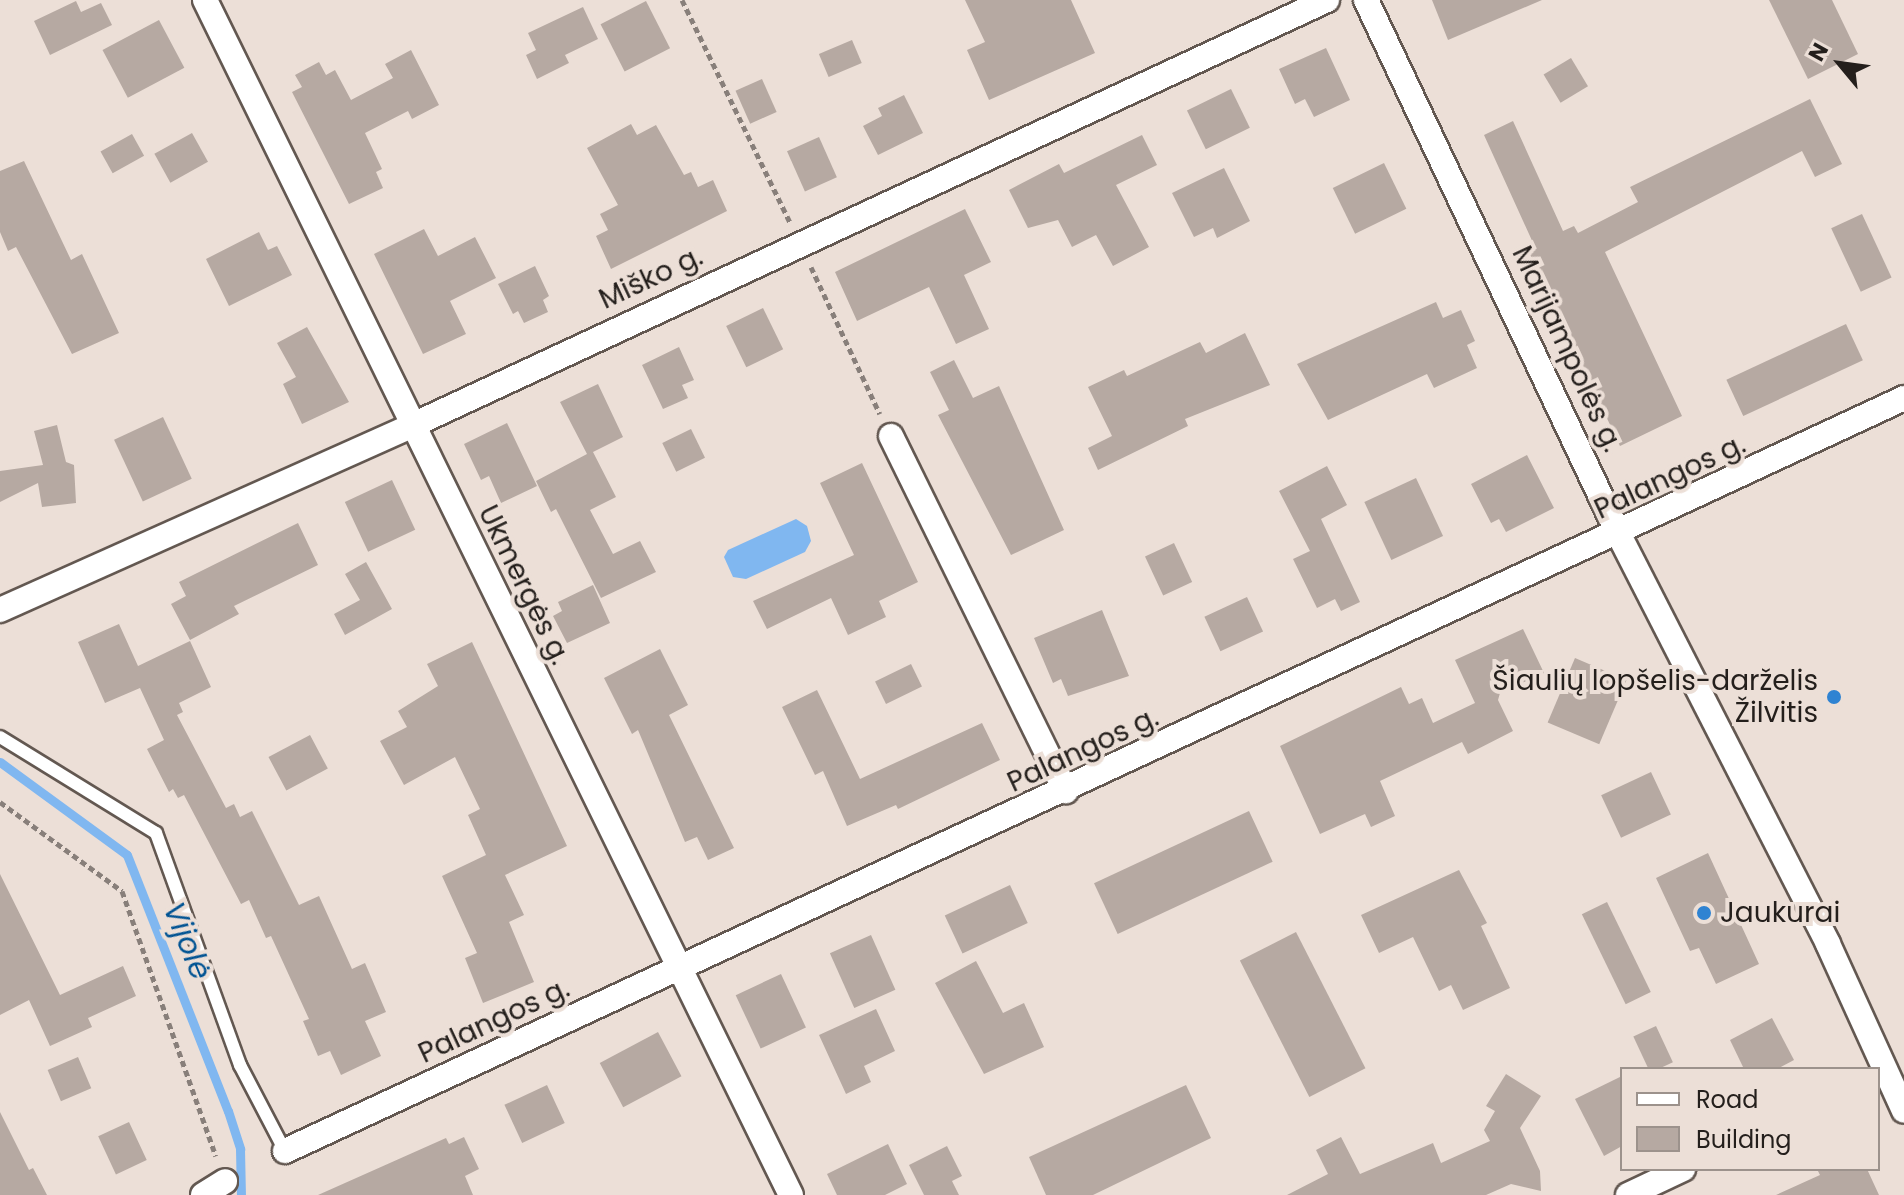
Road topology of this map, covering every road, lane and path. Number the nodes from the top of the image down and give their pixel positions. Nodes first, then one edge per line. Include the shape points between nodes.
1 (205, 0) edge
2 (1327, 0) edge
3 (1366, 0) edge
4 (1904, 398) edge
5 (413, 425) junction
6 (891, 436) dead end
7 (1619, 535) junction
8 (0, 610) edge
9 (0, 737) edge
10 (1066, 791) junction
11 (0, 802) edge
12 (677, 970) junction
13 (1889, 1072) edge
14 (1904, 1111) edge
15 (285, 1151) joint
16 (1679, 1171) edge
17 (225, 1181) joint
18 (203, 1195) edge
19 (791, 1195) edge
20 (1628, 1195) edge

1 - 5 street, Ukmergės g.
2 - 5 street, Miško g.
3 - 7 street, Marijampolės g.
4 - 7 street, Palangos g.
5 - 8 street, Miško g.
5 - 12 street, Ukmergės g.
6 - 10 street
7 - 10 street, Palangos g.
7 - 13 street, Marijampolės g.
9 - 15 lane via 156,833 240,1065
10 - 12 street, Palangos g.
11 - 17 path via 122,891
12 - 15 street, Palangos g.
12 - 19 street, Ukmergės g.
13 - 14 street, Marijampolės g.
16 - 20 street
17 - 18 street

